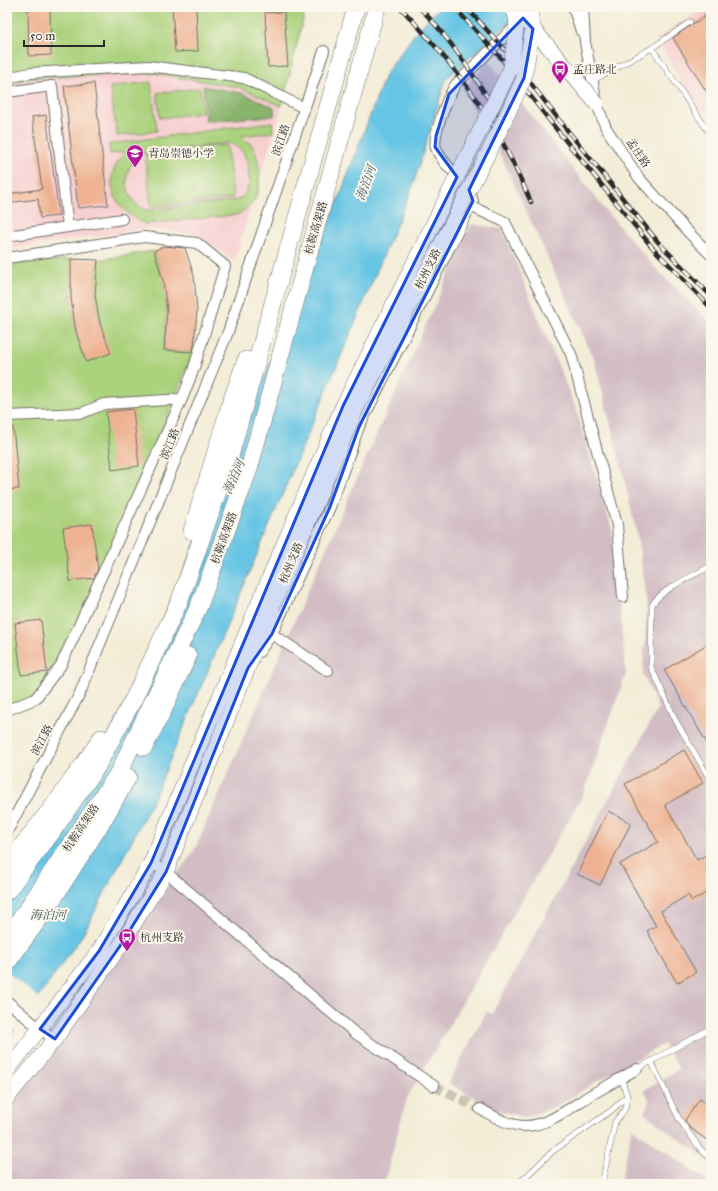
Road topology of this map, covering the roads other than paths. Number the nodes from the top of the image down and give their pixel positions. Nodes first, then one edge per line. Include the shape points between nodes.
1 (356, 7) edge
2 (378, 7) edge
3 (513, 7) edge
4 (529, 7) edge
5 (534, 7) edge
6 (572, 7) edge
7 (583, 7) edge
8 (690, 22) dead end
9 (585, 42) junction
10 (652, 48) junction
11 (324, 51) dead end
12 (7, 78) edge
13 (592, 81) junction
14 (7, 92) edge
15 (597, 104) junction
16 (304, 108) junction
17 (711, 123) edge
18 (706, 128) junction
19 (711, 134) edge
20 (470, 206) junction
21 (122, 219) dead end
22 (68, 227) junction
23 (7, 236) edge
24 (292, 236) junction
25 (711, 255) edge
26 (7, 258) edge
27 (182, 399) junction
28 (7, 416) edge
29 (256, 443) junction
30 (711, 566) edge
31 (623, 597) dead end
32 (266, 604) junction
33 (272, 634) junction
34 (248, 668) junction
35 (328, 671) dead end
36 (7, 710) edge
37 (711, 781) edge
38 (7, 832) edge
39 (151, 862) junction
40 (7, 865) edge
41 (166, 872) junction
42 (7, 891) edge
43 (7, 939) edge
44 (7, 963) edge
45 (7, 1001) edge
46 (40, 1028) junction
47 (711, 1028) edge
48 (55, 1038) junction
49 (651, 1061) junction
50 (636, 1069) joint
51 (7, 1070) edge
52 (622, 1078) junction
53 (434, 1086) tunnel mouth
54 (627, 1096) junction
55 (7, 1098) edge
56 (480, 1109) tunnel mouth
57 (711, 1158) edge
58 (518, 1184) edge
59 (602, 1184) edge

1 - 24 highway, 杭鞍高架路
2 - 29 highway, 杭鞍高架路
3 - 15 main road, bridge
3 - 32 main road, 杭州支路, bridge via 517,21 511,68 342,406
4 - 32 main road, 杭州支路, bridge via 533,27 524,78 499,132 356,409
5 - 20 street via 456,84 450,94 436,136 435,147 441,158 472,193 473,201
6 - 9 street
7 - 9 street
8 - 10 lane
9 - 13 street, 孟庄路
10 - 13 lane
10 - 18 lane
11 - 16 street, 滨江路
12 - 16 street via 30,73 148,66 244,78
13 - 15 street, 孟庄路
14 - 22 street via 52,86
15 - 25 street, 孟庄路 via 606,128 639,178
16 - 38 street, 滨江路 via 228,332 84,686
17 - 18 lane
18 - 19 lane
20 - 31 street via 505,222 571,354 617,525
20 - 33 street via 360,427 330,507
21 - 22 street
22 - 23 street
24 - 40 highway via 230,405 190,538 146,650 95,748
24 - 42 highway, 杭鞍高架路 via 229,460 180,600 134,698 96,768
26 - 27 street via 144,237 197,243 224,266 193,371
27 - 28 street via 104,404 82,412
27 - 36 street via 60,665 35,699
29 - 43 highway, 杭鞍高架路 via 199,606 119,772
29 - 44 highway via 232,538 213,596 164,708 94,834 52,902
30 - 37 lane via 664,591 652,605 651,667 676,721
32 - 34 main road, 杭州支路
32 - 39 main road, 杭州支路
33 - 34 street
33 - 35 street
34 - 41 main road, 杭州支路
39 - 41 street
39 - 46 main road, 杭州支路 via 99,951
41 - 48 main road, 杭州支路 via 120,946
41 - 53 street via 355,1033
45 - 46 street
46 - 48 street
46 - 51 main road, 杭州支路
47 - 49 lane
48 - 55 main road, 杭州支路
49 - 50 lane
49 - 57 lane via 680,1119 701,1150
50 - 52 street
52 - 54 lane
52 - 56 street via 542,1123 525,1126 502,1121
54 - 58 lane via 612,1110 553,1151
54 - 59 lane via 626,1109 615,1122

